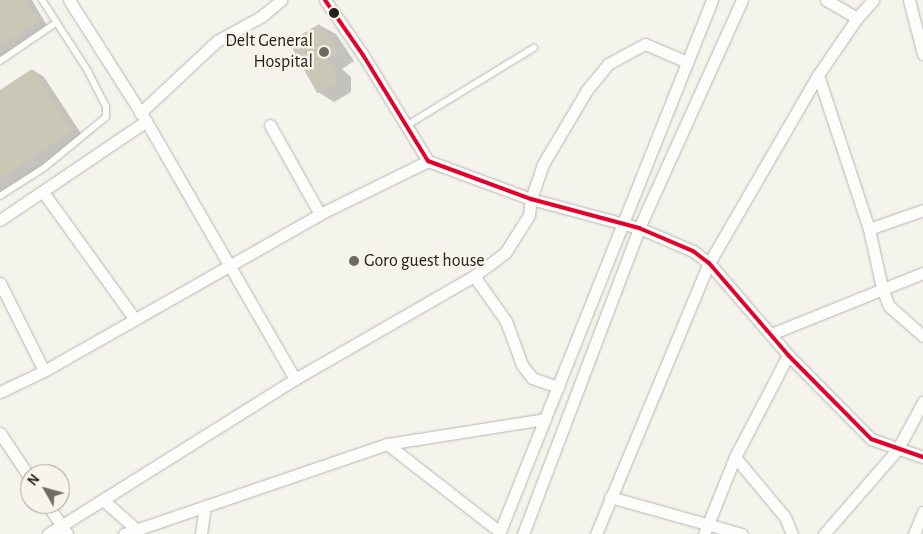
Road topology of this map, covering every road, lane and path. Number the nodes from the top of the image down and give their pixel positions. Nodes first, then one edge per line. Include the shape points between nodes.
1 (42, 0) edge
2 (69, 0) edge
3 (281, 0) edge
4 (324, 0) edge
5 (712, 0) edge
6 (742, 0) edge
7 (826, 0) edge
8 (873, 0) edge
9 (909, 0) edge
10 (857, 18) junction
11 (56, 22) junction
12 (534, 48) dead end
13 (923, 54) edge
14 (0, 61) edge
15 (687, 62) junction
16 (818, 75) junction
17 (143, 117) junction
18 (270, 125) dead end
19 (406, 126) junction
20 (428, 161) junction
21 (42, 192) junction
22 (0, 196) edge
23 (531, 199) junction
24 (923, 210) edge
25 (320, 214) junction
26 (0, 220) edge
27 (623, 226) junction
28 (639, 228) junction
29 (869, 229) junction
30 (709, 263) junction
31 (228, 264) junction
32 (923, 273) edge
33 (474, 276) junction
34 (0, 283) edge
35 (882, 288) junction
36 (134, 318) junction
37 (771, 334) junction
38 (923, 336) edge
39 (788, 354) junction
40 (44, 371) junction
41 (295, 379) junction
42 (558, 387) junction
43 (0, 392) edge
44 (923, 402) edge
45 (545, 419) junction
46 (0, 433) edge
47 (387, 444) junction
48 (897, 450) junction
49 (923, 457) edge
50 (735, 458) junction
51 (21, 464) edge
52 (610, 497) junction
53 (103, 500) junction
54 (205, 507) junction
55 (54, 514) edge
56 (136, 529) junction
57 (64, 530) edge
58 (705, 530) edge
59 (203, 533) edge
60 (500, 533) edge
61 (48, 534) edge
62 (124, 534) edge
63 (523, 534) edge
64 (596, 534) edge
65 (742, 534) edge
66 (792, 534) edge
67 (824, 534) edge

1 - 11 lane
2 - 17 street
3 - 17 street via 262,16 217,41
4 - 19 street via 363,55
5 - 15 street
6 - 28 street
7 - 10 street
8 - 10 street
9 - 13 street
10 - 16 street
11 - 14 lane
11 - 22 lane via 90,73 106,107 106,116 44,168
12 - 19 lane
15 - 23 street via 645,44 622,54 603,68 543,164
15 - 27 street
16 - 29 street
16 - 30 street
17 - 21 street
17 - 31 street
18 - 25 street
19 - 20 street
20 - 23 street
20 - 25 street
21 - 26 street
21 - 36 street
23 - 27 street
23 - 33 street via 530,215 518,236 505,253
24 - 29 street
25 - 31 street
27 - 28 street
27 - 42 street
28 - 30 street via 677,242
28 - 63 street
29 - 35 street
30 - 37 street
30 - 52 street
31 - 36 street
31 - 41 street
32 - 35 street
33 - 41 street
33 - 42 street via 506,321 522,366 532,378
34 - 40 street
35 - 37 street
35 - 38 street via 890,306
36 - 40 street
37 - 39 street
39 - 48 street via 871,439
39 - 50 street
40 - 43 street
41 - 53 street
42 - 45 street
44 - 48 street
45 - 47 street
45 - 60 street
46 - 51 street
47 - 54 street
47 - 60 street
48 - 49 street
48 - 67 street
50 - 58 street
50 - 66 street via 785,517
52 - 58 street
52 - 64 street
53 - 56 street
53 - 57 street
54 - 56 street
54 - 59 street
55 - 57 street
56 - 62 street
57 - 61 street
58 - 65 street

